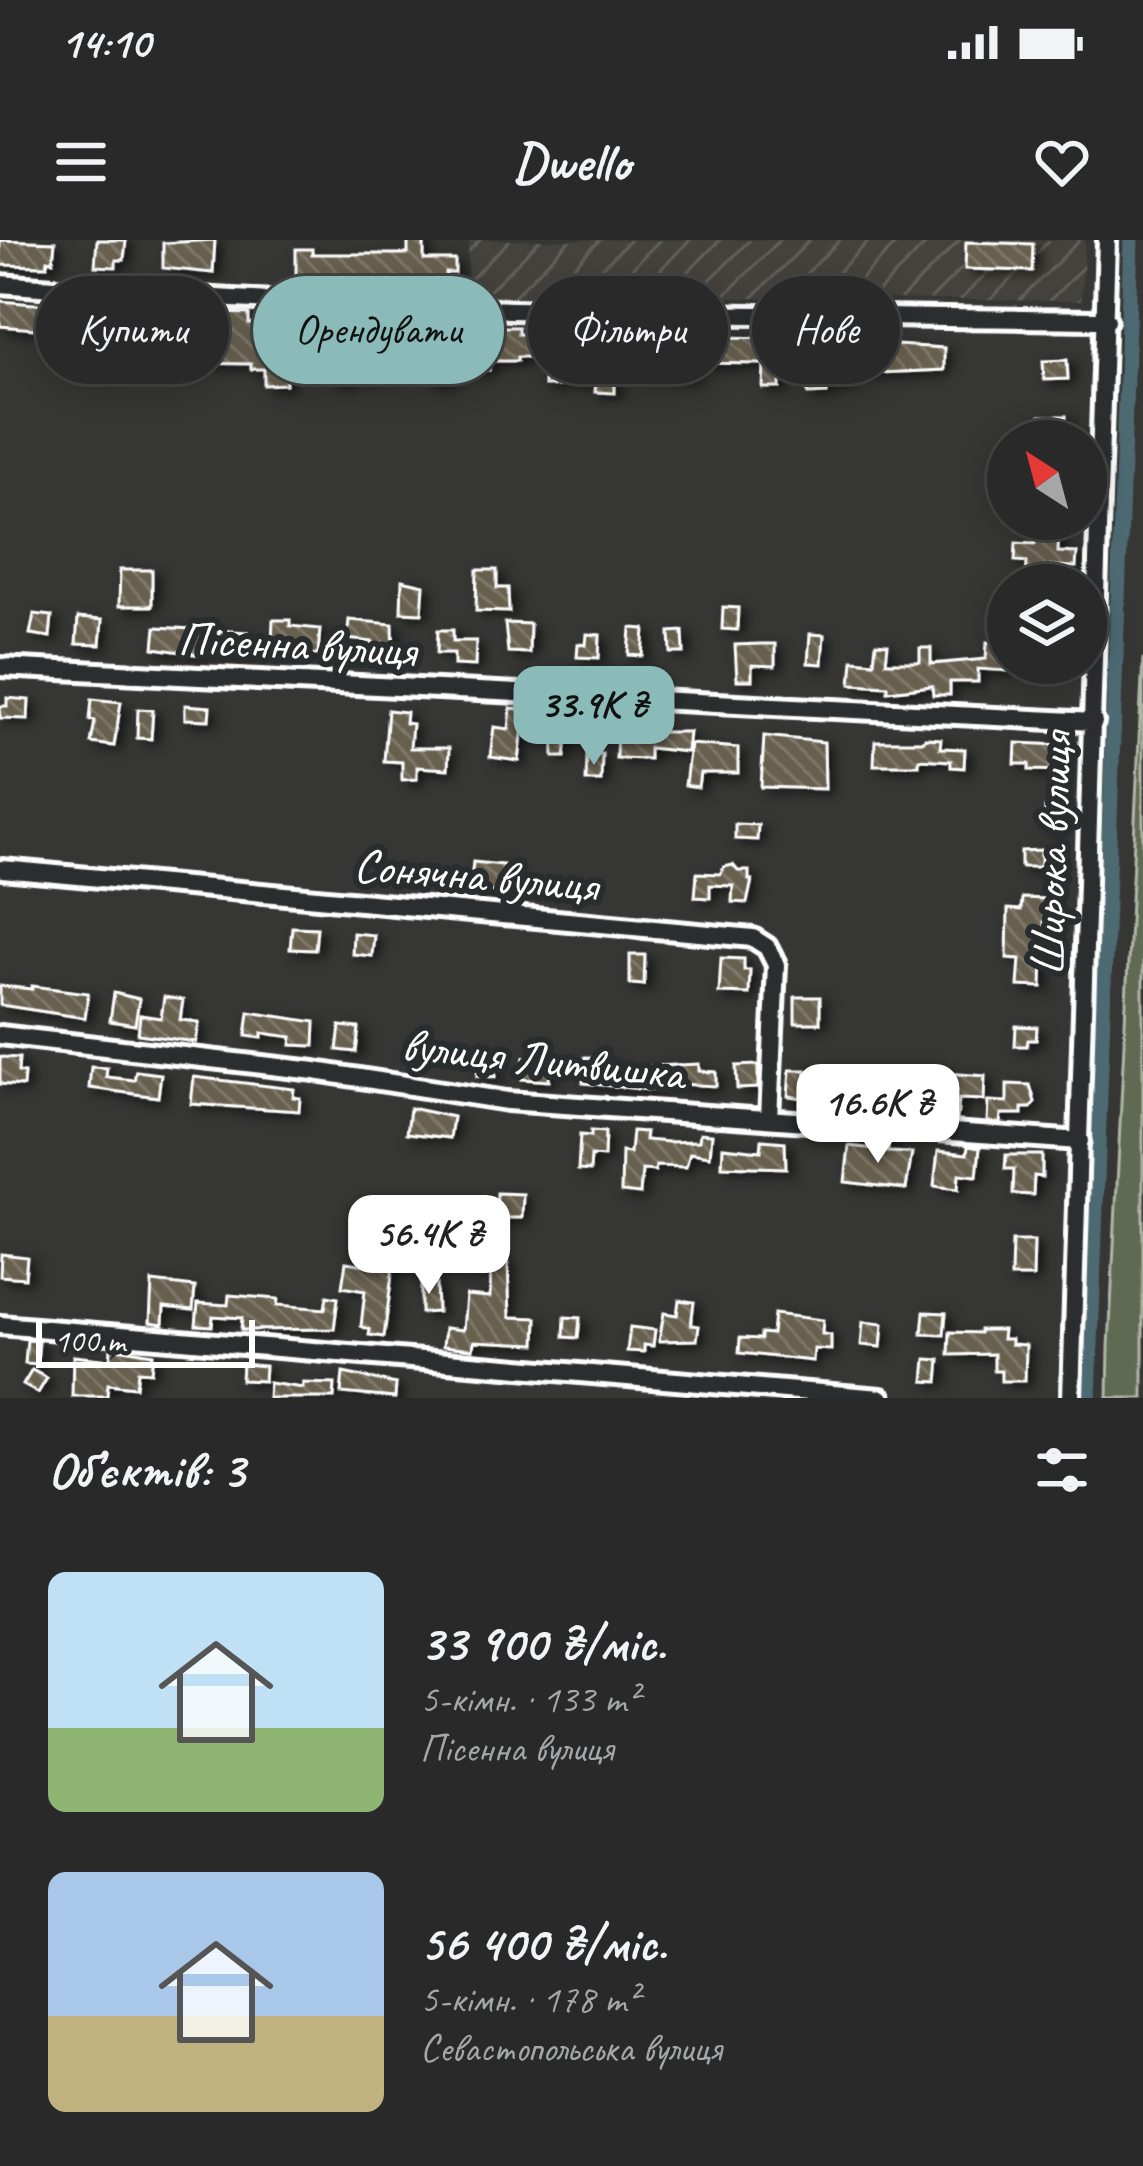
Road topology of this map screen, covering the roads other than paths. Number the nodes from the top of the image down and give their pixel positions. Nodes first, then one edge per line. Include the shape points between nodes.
1 (1107, 240) edge
2 (0, 284) edge
3 (1107, 320) junction
4 (0, 667) edge
5 (1094, 722) junction
6 (2, 869) edge
7 (0, 1035) edge
8 (769, 1119) junction
9 (1079, 1141) junction
10 (0, 1325) edge
11 (880, 1398) edge
12 (1071, 1398) edge

1 - 3 street, Широка вулиця
2 - 3 street via 511,312
3 - 5 street, Широка вулиця
4 - 5 street, Пісенна вулиця
5 - 9 street, Широка вулиця
6 - 8 street, Сонячна вулиця via 753,938 776,965
7 - 8 street, вулиця Литвишка via 507,1101
8 - 9 street, вулиця Литвишка
9 - 12 street, Широка вулиця
10 - 11 street

